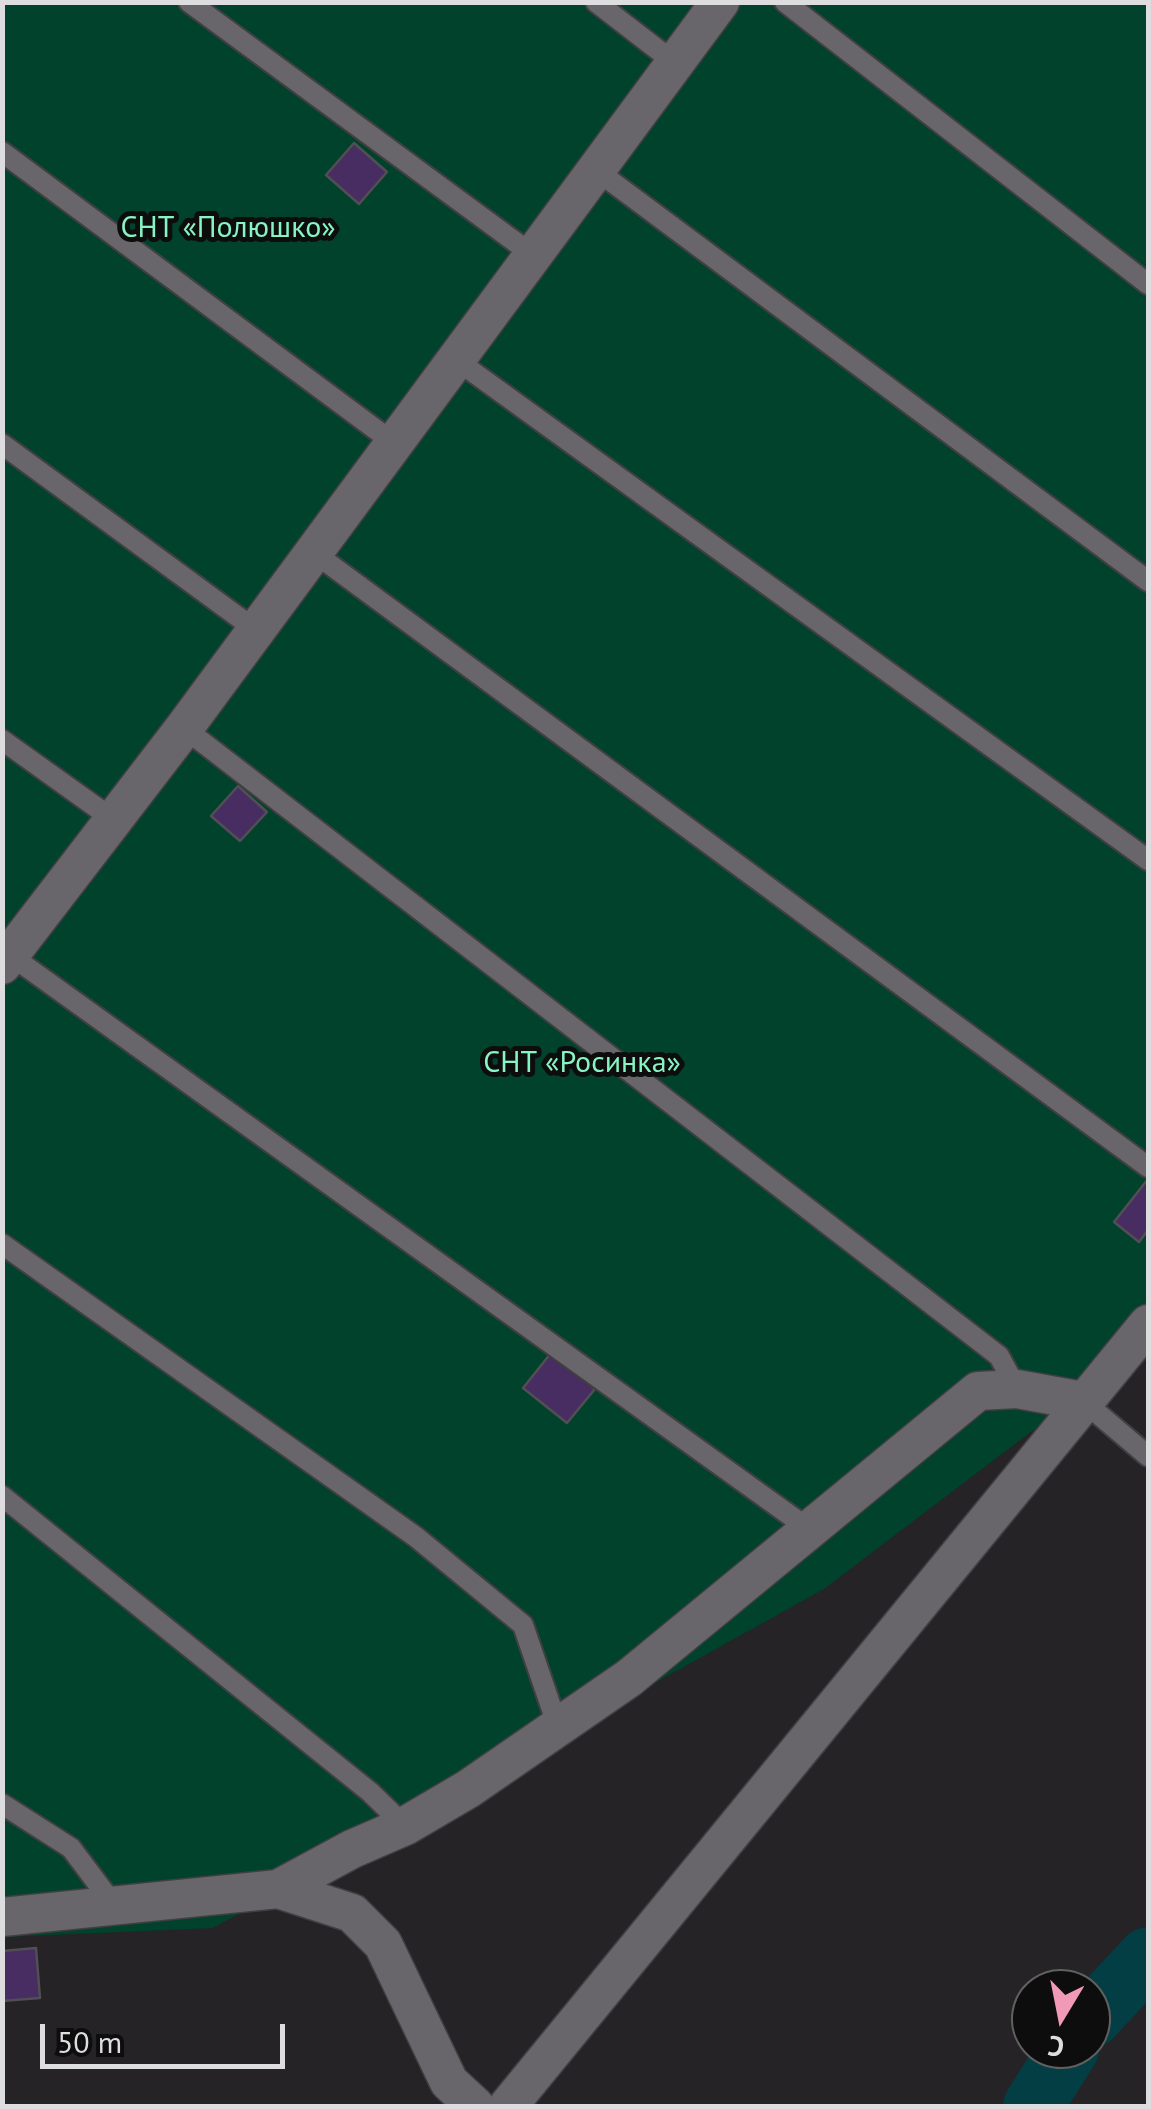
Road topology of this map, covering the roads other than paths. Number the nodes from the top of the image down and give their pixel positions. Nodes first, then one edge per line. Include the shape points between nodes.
1 (189, 2) edge
2 (596, 2) edge
3 (720, 2) edge
4 (785, 2) edge
5 (674, 63) junction
6 (2, 152) edge
7 (596, 170) junction
8 (533, 254) junction
9 (1148, 284) edge
10 (455, 360) junction
11 (394, 443) junction
12 (2, 444) edge
13 (313, 552) junction
14 (1148, 581) edge
15 (256, 630) junction
16 (184, 728) junction
17 (2, 740) edge
18 (114, 820) junction
19 (1148, 860) edge
20 (6, 960) edge
21 (1148, 1167) edge
22 (2, 1244) edge
23 (1148, 1324) edge
24 (1017, 1389) junction
25 (1083, 1401) junction
26 (1148, 1456) edge
27 (2, 1496) edge
28 (809, 1529) junction
29 (558, 1727) junction
30 (2, 1804) edge
31 (406, 1826) junction
32 (278, 1889) junction
33 (113, 1904) junction
34 (2, 1917) edge
35 (475, 2106) edge
36 (508, 2106) edge

1 - 8 lane
2 - 5 lane
3 - 5 street
4 - 9 lane
5 - 7 street
6 - 11 lane
7 - 8 street
7 - 14 lane
8 - 10 street
10 - 11 street
10 - 19 lane
11 - 13 street
12 - 15 lane
13 - 15 street
13 - 21 lane
15 - 16 street
16 - 18 street
16 - 24 lane via 999,1356
17 - 18 lane
18 - 20 street
20 - 28 lane
22 - 29 lane via 416,1537 523,1625
23 - 25 street
24 - 25 street
24 - 28 street via 978,1390
25 - 26 lane
25 - 36 street
27 - 31 lane
28 - 29 street via 629,1678
29 - 31 street
30 - 33 lane via 71,1848
31 - 32 street
32 - 33 street
32 - 35 street via 352,1913 382,1944 449,2082
33 - 34 street

